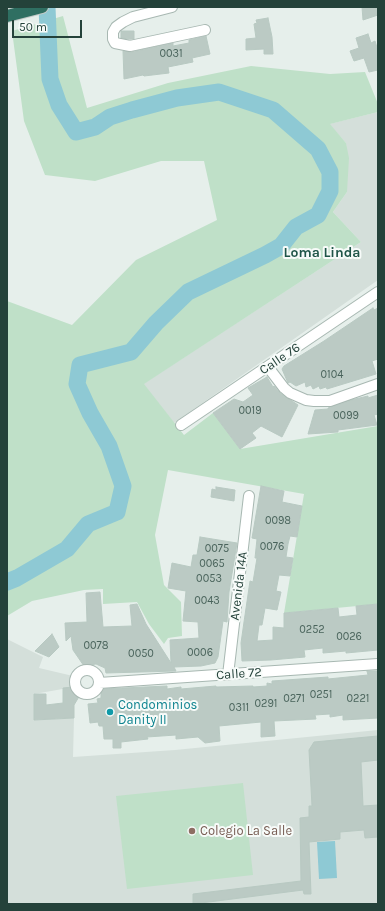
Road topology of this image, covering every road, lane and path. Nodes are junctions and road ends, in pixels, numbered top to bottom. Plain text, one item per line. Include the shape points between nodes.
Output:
1 (42, 7) edge
2 (172, 7) edge
3 (7, 16) edge
4 (205, 30) dead end
5 (378, 292) edge
6 (268, 367) junction
7 (378, 384) edge
8 (181, 425) dead end
9 (249, 496) dead end
10 (378, 664) edge
11 (228, 675) junction
12 (99, 683) dead end

1 - 3 highway
2 - 4 street via 123,22 116,27 112,39 115,43 130,46
5 - 6 street, Calle 76
6 - 7 street via 284,388 306,400 330,401
6 - 8 street, Calle 76
9 - 11 street, Avenida 14A
10 - 11 street, Calle 72
11 - 12 street, Calle 72

